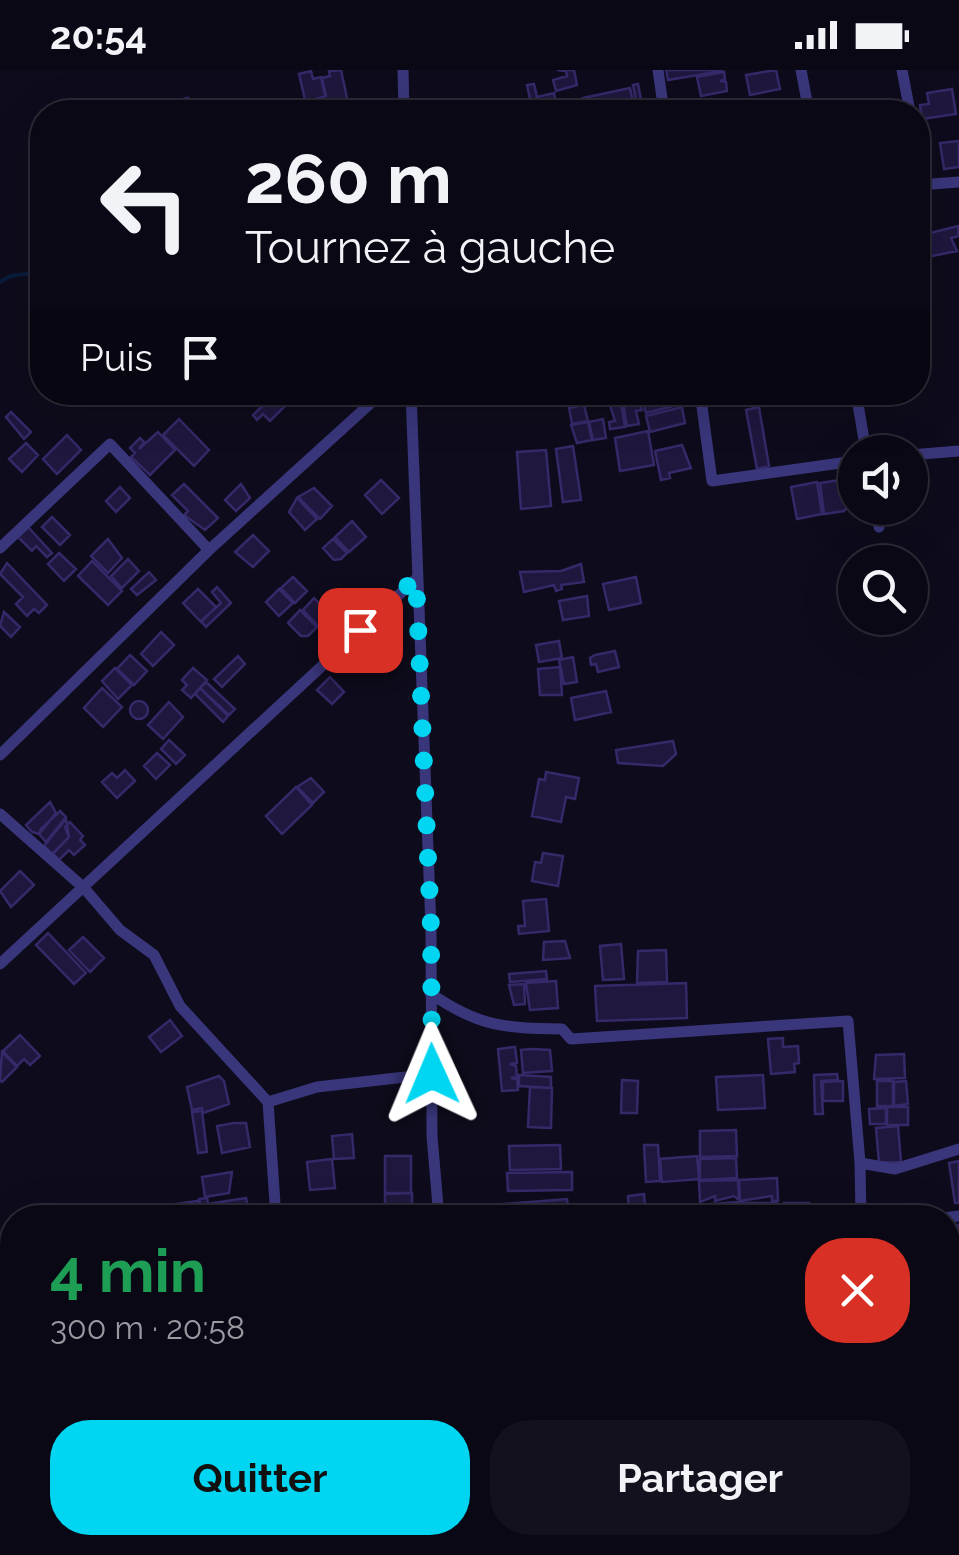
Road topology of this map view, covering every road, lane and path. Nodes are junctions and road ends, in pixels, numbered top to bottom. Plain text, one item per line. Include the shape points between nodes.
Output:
1 (402, 70) edge
2 (658, 70) edge
3 (802, 70) edge
4 (902, 70) edge
5 (403, 100) edge
6 (662, 100) edge
7 (807, 100) edge
8 (908, 100) edge
9 (930, 185) edge
10 (958, 185) edge
11 (369, 405) edge
12 (412, 405) edge
13 (702, 405) edge
14 (858, 405) edge
15 (863, 435) edge
16 (959, 451) edge
17 (928, 454) edge
18 (838, 463) edge
19 (0, 548) edge
20 (209, 550) junction
21 (416, 578) junction
22 (0, 756) edge
23 (0, 814) edge
24 (84, 888) junction
25 (0, 964) edge
26 (430, 993) junction
27 (432, 1074) junction
28 (268, 1102) junction
29 (959, 1149) edge
30 (860, 1163) junction
31 (275, 1205) edge
32 (438, 1205) edge
33 (861, 1205) edge

1 - 5 street
2 - 6 street
3 - 7 street
4 - 8 street
9 - 10 street
11 - 20 street
12 - 21 street
13 - 18 street via 712,480
14 - 15 street
16 - 17 street
19 - 20 street via 110,444
20 - 22 street
21 - 24 street
21 - 26 street
23 - 24 street
24 - 25 street
24 - 28 street via 120,930 154,955 180,1006
26 - 27 street
26 - 30 street via 466,1019 502,1028 562,1029 571,1039 848,1021
27 - 28 street via 317,1087
27 - 32 street
28 - 31 street
29 - 30 street via 895,1170
30 - 33 street

